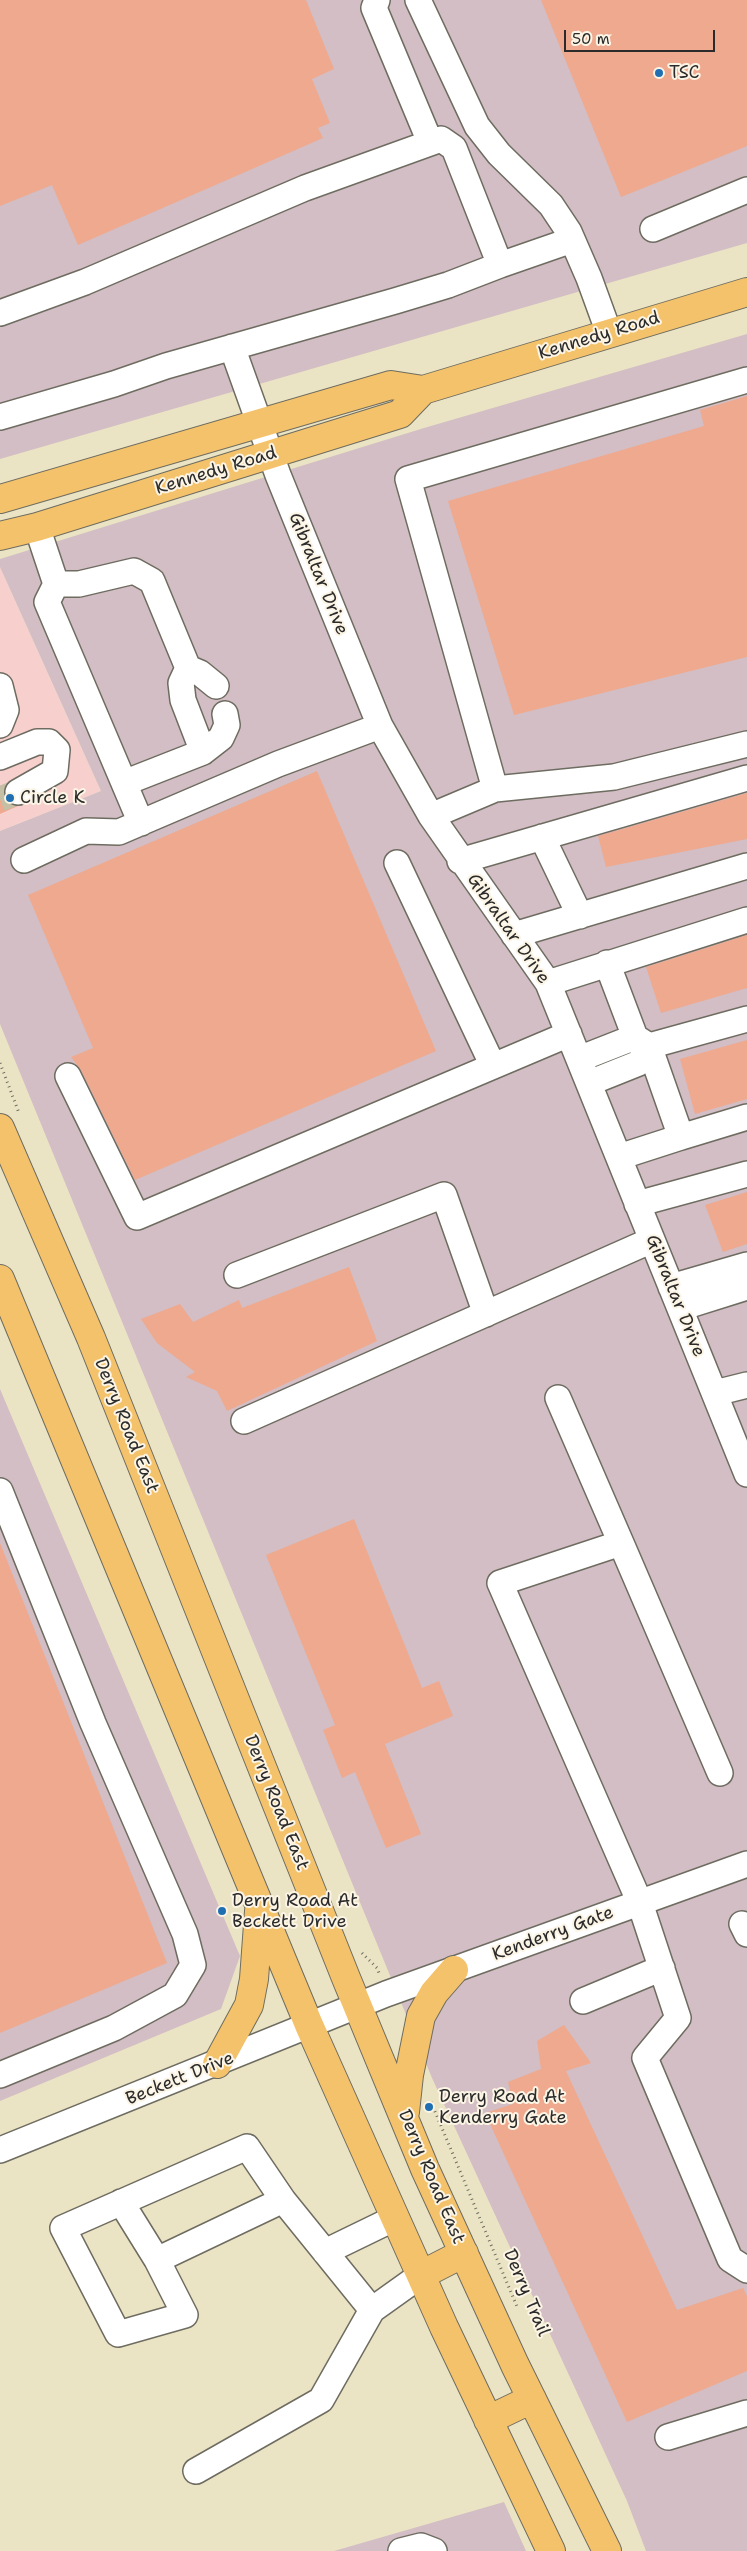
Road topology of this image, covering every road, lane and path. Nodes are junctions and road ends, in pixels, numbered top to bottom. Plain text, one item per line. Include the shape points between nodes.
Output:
1 (377, 0) edge
2 (418, 0) edge
3 (430, 142) junction
4 (747, 190) edge
5 (653, 230) dead end
6 (572, 240) junction
7 (500, 265) junction
8 (747, 292) edge
9 (0, 313) edge
10 (608, 333) junction
11 (232, 348) junction
12 (747, 380) edge
13 (423, 390) junction
14 (0, 417) edge
15 (259, 424) junction
16 (270, 454) junction
17 (0, 499) edge
18 (37, 527) junction
19 (0, 536) edge
20 (56, 584) junction
21 (188, 668) junction
22 (0, 686) edge
23 (216, 686) dead end
24 (225, 714) dead end
25 (0, 725) edge
26 (380, 726) junction
27 (747, 744) edge
28 (203, 752) junction
29 (0, 758) edge
30 (747, 778) edge
31 (43, 779) junction
32 (124, 784) junction
33 (495, 789) junction
34 (18, 792) tunnel mouth
35 (431, 816) junction
36 (141, 823) junction
37 (542, 837) junction
38 (24, 860) dead end
39 (460, 861) junction
40 (397, 862) dead end
41 (747, 866) edge
42 (580, 916) junction
43 (747, 920) edge
44 (514, 935) junction
45 (607, 963) junction
46 (548, 983) junction
47 (747, 1019) edge
48 (569, 1034) junction
49 (642, 1042) junction
50 (579, 1059) junction
51 (493, 1066) junction
52 (68, 1076) dead end
53 (589, 1083) junction
54 (747, 1117) edge
55 (0, 1128) edge
56 (680, 1137) junction
57 (619, 1157) junction
58 (747, 1174) edge
59 (637, 1204) junction
60 (652, 1240) junction
61 (747, 1265) edge
62 (237, 1275) dead end
63 (0, 1279) edge
64 (745, 1293) edge
65 (675, 1297) junction
66 (486, 1314) junction
67 (747, 1385) edge
68 (715, 1393) junction
69 (558, 1398) dead end
70 (737, 1420) edge
71 (244, 1421) dead end
72 (747, 1474) edge
73 (0, 1490) edge
74 (621, 1543) junction
75 (720, 1773) dead end
76 (747, 1864) edge
77 (640, 1902) junction
78 (259, 1905) junction
79 (662, 1968) junction
80 (454, 1970) junction
81 (584, 2001) dead end
82 (359, 2005) junction
83 (309, 2025) junction
84 (216, 2064) junction
85 (0, 2075) edge
86 (428, 2095) dead end
87 (404, 2116) junction
88 (0, 2150) edge
89 (283, 2200) junction
90 (121, 2202) junction
91 (395, 2218) junction
92 (326, 2252) junction
93 (464, 2253) junction
94 (157, 2260) junction
95 (747, 2270) edge
96 (421, 2275) junction
97 (372, 2310) junction
98 (518, 2310) dead end
99 (532, 2399) junction
100 (747, 2412) edge
101 (488, 2420) junction
102 (668, 2437) dead end
103 (196, 2471) dead end
104 (401, 2551) edge
105 (434, 2551) edge
106 (551, 2551) edge
107 (607, 2551) edge

1 - 3 street via 374,8
2 - 6 street via 477,126 498,154 550,205
3 - 7 street via 440,139 454,148
3 - 9 street via 305,188 84,282
4 - 5 street
6 - 7 street
6 - 10 street
7 - 11 street via 431,290
8 - 10 main road, Kennedy Road
10 - 13 main road, Kennedy Road
11 - 14 street
11 - 15 street, Gibraltar Drive
12 - 33 street via 408,479
13 - 15 main road, Kennedy Road via 391,385
13 - 16 main road, Kennedy Road via 400,414
15 - 16 street, Gibraltar Drive
15 - 17 main road, Kennedy Road
16 - 18 main road, Kennedy Road
16 - 26 street, Gibraltar Drive
18 - 19 main road, Kennedy Road
18 - 20 street
20 - 21 street via 79,584 134,570 152,581
20 - 32 street via 47,602
21 - 23 street via 200,672
21 - 28 street via 180,683 182,700
22 - 25 street via 6,710
24 - 28 street via 227,725 221,738
26 - 35 street, Gibraltar Drive
26 - 36 street via 278,764
27 - 33 street via 614,777
28 - 32 street
29 - 31 street
29 - 31 street via 37,742 49,742 57,750 57,762 55,770
30 - 37 street
31 - 34 street
32 - 36 street
33 - 35 street
35 - 39 street, Gibraltar Drive
36 - 38 street via 120,832 86,831
37 - 39 street
37 - 42 street
39 - 44 street, Gibraltar Drive
40 - 51 street
41 - 42 street
42 - 44 street
43 - 45 street
44 - 46 street, Gibraltar Drive
45 - 46 street
45 - 49 street
46 - 48 street, Gibraltar Drive
47 - 49 street
48 - 50 street, Gibraltar Drive
48 - 51 street
49 - 50 street
49 - 53 street via 639,1063
49 - 56 street
50 - 53 street, Gibraltar Drive
51 - 52 street via 138,1217
53 - 57 street, Gibraltar Drive
54 - 56 street
55 - 82 main road, Derry Road East via 91,1338
56 - 57 street
57 - 59 street, Gibraltar Drive
58 - 59 street
59 - 60 street, Gibraltar Drive
60 - 65 street, Gibraltar Drive
60 - 66 street
61 - 65 street
62 - 66 street via 444,1195
63 - 78 main road
64 - 65 street
65 - 68 street, Gibraltar Drive
66 - 71 street
67 - 68 street
68 - 70 street, Gibraltar Drive
69 - 74 street
70 - 72 street, Gibraltar Drive
73 - 85 street via 93,1723 185,1934 193,1965 175,1995 114,2028
74 - 75 street
74 - 77 street via 500,1583
76 - 77 street, Kenderry Gate
77 - 79 street
77 - 80 street, Kenderry Gate
78 - 83 main road
78 - 84 main road via 249,2005
79 - 81 street
79 - 95 street via 678,2018 645,2058 730,2259
80 - 82 street, Kenderry Gate
80 - 87 main road via 434,1993 421,2016
82 - 83 street, Beckett Drive
82 - 87 main road, Derry Road East
83 - 84 street, Beckett Drive
83 - 91 main road
84 - 88 street, Beckett Drive
86 - 98 path, Derry Trail
87 - 93 main road, Derry Road East
89 - 90 street via 247,2147
89 - 92 street
89 - 94 street
90 - 94 street
90 - 94 street via 63,2228 118,2334 185,2315
91 - 92 street
91 - 96 main road
92 - 97 street
93 - 96 main road
93 - 99 main road, Derry Road East
96 - 97 street
96 - 101 main road
97 - 103 street via 321,2400
99 - 101 main road
99 - 107 main road, Derry Road East
100 - 102 street
101 - 106 main road
104 - 105 street via 420,2546

